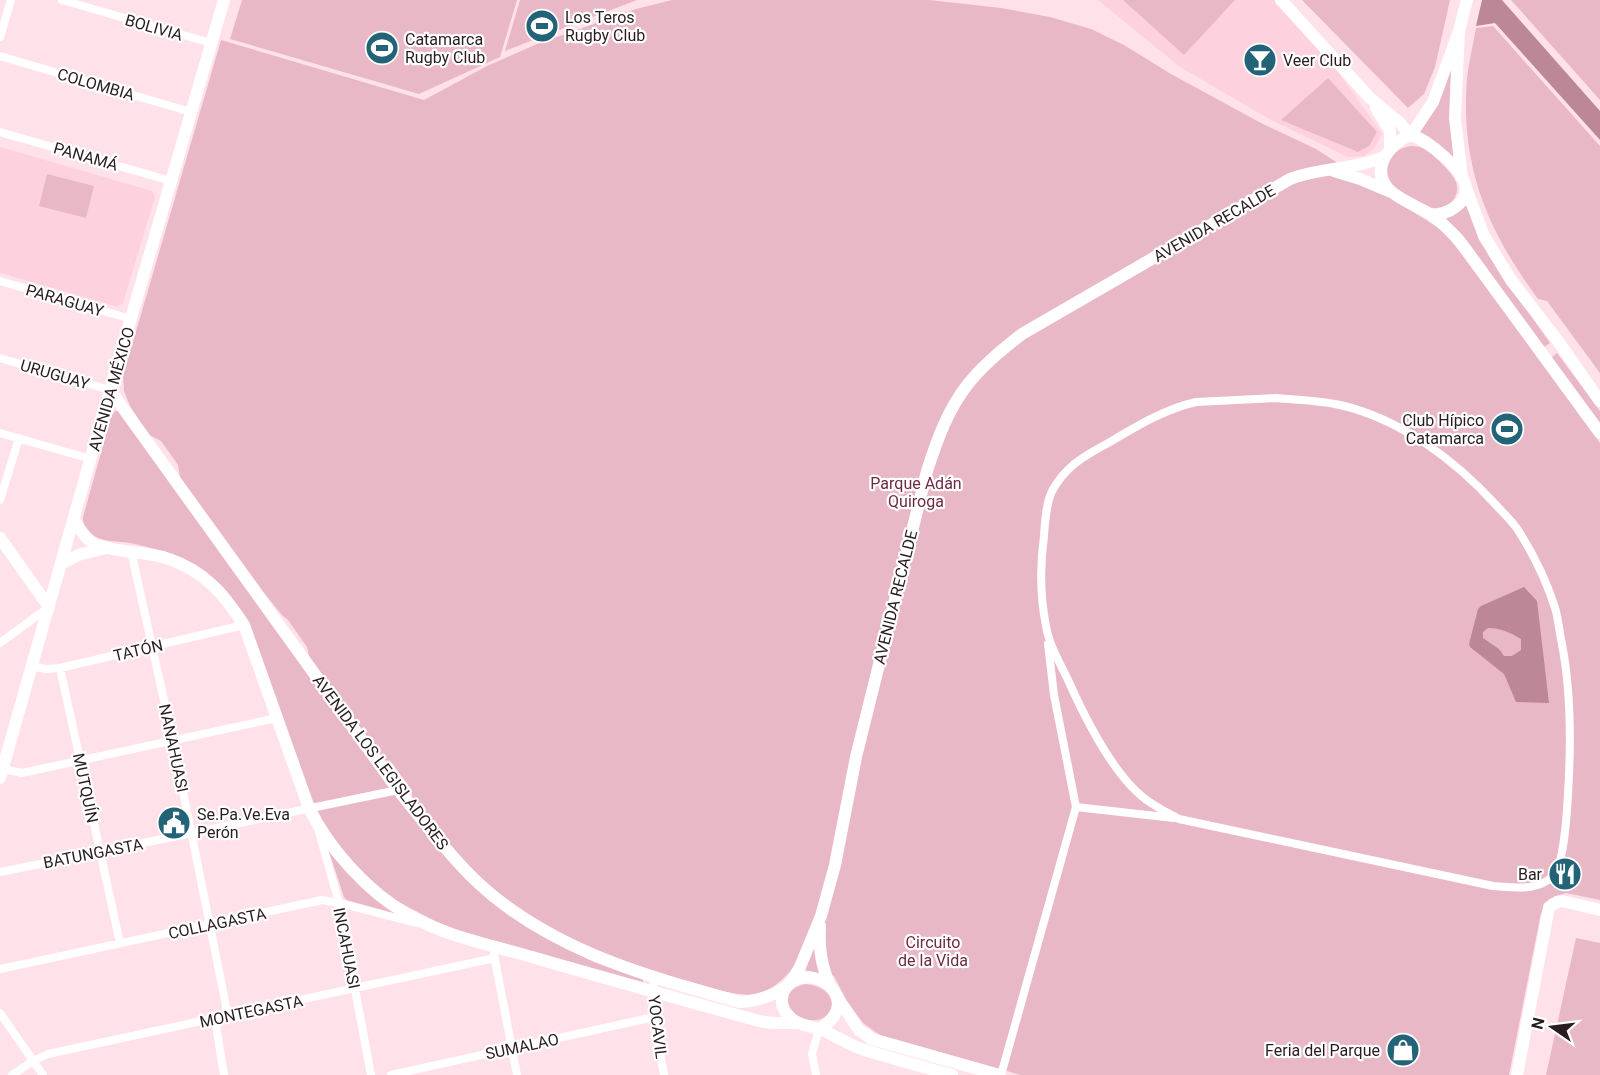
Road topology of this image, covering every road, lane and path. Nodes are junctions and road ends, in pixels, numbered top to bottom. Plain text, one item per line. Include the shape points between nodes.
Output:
1 (11, 0) edge
2 (62, 0) edge
3 (224, 0) edge
4 (1281, 0) edge
5 (1467, 0) edge
6 (1459, 31) junction
7 (0, 37) edge
8 (211, 43) junction
9 (0, 56) edge
10 (1370, 97) junction
11 (191, 112) junction
12 (0, 132) edge
13 (1411, 135) junction
14 (1387, 153) junction
15 (1330, 170) junction
16 (171, 181) junction
17 (1464, 184) junction
18 (1392, 193) junction
19 (1431, 215) junction
20 (0, 281) edge
21 (131, 319) junction
22 (0, 358) edge
23 (110, 390) junction
24 (1600, 400) edge
25 (0, 433) edge
26 (1600, 433) edge
27 (19, 438) junction
28 (91, 459) junction
29 (0, 500) edge
30 (74, 520) junction
31 (2, 544) edge
32 (106, 548) junction
33 (131, 551) junction
34 (62, 564) junction
35 (49, 607) junction
36 (244, 625) junction
37 (1046, 628) junction
38 (0, 643) edge
39 (152, 646) junction
40 (32, 666) junction
41 (60, 668) junction
42 (277, 718) junction
43 (173, 741) junction
44 (80, 761) junction
45 (1, 771) edge
46 (398, 790) junction
47 (1076, 807) junction
48 (309, 808) junction
49 (1179, 819) junction
50 (316, 823) junction
51 (191, 833) junction
52 (100, 852) junction
53 (0, 872) edge
54 (339, 903) junction
55 (1600, 910) edge
56 (821, 916) junction
57 (210, 924) junction
58 (434, 928) junction
59 (120, 944) junction
60 (492, 945) junction
61 (495, 958) junction
62 (0, 969) edge
63 (655, 978) junction
64 (789, 985) junction
65 (830, 986) junction
66 (355, 988) junction
67 (652, 992) junction
68 (838, 999) junction
69 (0, 1013) edge
70 (228, 1016) junction
71 (654, 1017) junction
72 (215, 1018) junction
73 (798, 1023) junction
74 (820, 1029) junction
75 (512, 1048) junction
76 (33, 1061) junction
77 (12, 1075) edge
78 (43, 1075) edge
79 (224, 1075) edge
80 (371, 1075) edge
81 (391, 1075) edge
82 (517, 1075) edge
83 (664, 1075) edge
84 (816, 1075) edge
85 (952, 1075) edge
86 (1000, 1075) edge
87 (1517, 1075) edge

1 - 7 street
2 - 8 street, BOLIVIA
3 - 8 main road, AVENIDA MÉXICO
4 - 10 main road
5 - 6 main road
6 - 13 main road via 1433,102
6 - 17 main road via 1455,118
8 - 11 main road, AVENIDA MÉXICO
9 - 11 street, COLOMBIA
10 - 13 main road
10 - 14 main road via 1390,131
11 - 16 main road, AVENIDA MÉXICO
12 - 16 street, PANAMÁ
13 - 14 main road
13 - 17 main road via 1434,148
14 - 15 main road, AVENIDA RECALDE via 1368,164
14 - 18 main road via 1382,174
15 - 18 main road, AVENIDA RECALDE
15 - 56 main road, AVENIDA RECALDE via 1290,179 1022,334 968,384 938,438 927,471
16 - 21 main road, AVENIDA MÉXICO
17 - 19 main road via 1462,198 1450,211
17 - 24 main road via 1484,236 1511,280
18 - 19 main road
19 - 26 main road via 1476,261
20 - 21 street, PARAGUAY
21 - 23 main road, AVENIDA MÉXICO
22 - 23 street, URUGUAY
23 - 28 main road, AVENIDA MÉXICO
23 - 46 main road, AVENIDA LOS LEGISLADORES
25 - 27 street
27 - 28 street
27 - 29 street
28 - 30 main road, AVENIDA MÉXICO
30 - 32 main road via 90,541
30 - 34 main road, AVENIDA MÉXICO
31 - 35 main road
32 - 33 main road
32 - 34 main road
33 - 36 main road via 168,558 200,575 229,602
33 - 39 street, NANAHUASI
34 - 35 main road, AVENIDA MÉXICO
35 - 38 street
35 - 40 main road, AVENIDA MÉXICO
36 - 39 street, TATÓN
36 - 42 main road
37 - 47 street via 1054,695
37 - 49 street via 1079,706 1112,761 1150,803
37 - 49 street via 1041,553 1050,494 1058,481 1072,466 1127,431 1196,402 1276,399 1338,404 1364,412 1423,442 1459,468 1517,529 1556,608 1567,670 1567,816 1558,868 1553,876 1527,888 1493,886
39 - 41 street, TATÓN
39 - 43 street, NANAHUASI
40 - 41 street, TATÓN
40 - 45 main road, AVENIDA MÉXICO
41 - 44 street, MUTQUÍN
42 - 43 street
42 - 48 main road
43 - 44 street
43 - 51 street, NANAHUASI
44 - 45 street via 22,773
44 - 52 street, MUTQUÍN
46 - 48 street, BATUNGASTA
46 - 63 main road, AVENIDA LOS LEGISLADORES via 470,876 502,903 562,941
47 - 49 street
47 - 86 street
48 - 50 main road
48 - 51 street, BATUNGASTA
50 - 54 street, INCAHUASI
50 - 58 main road via 371,888 406,914
51 - 52 street, BATUNGASTA
51 - 57 street, NANAHUASI
52 - 53 street, BATUNGASTA
52 - 59 street, MUTQUÍN
54 - 57 street, COLLAGASTA via 322,900
54 - 58 street, COLLAGASTA
54 - 66 street, INCAHUASI
55 - 87 main road via 1562,901 1553,904 1548,912
56 - 64 main road, AVENIDA RECALDE
56 - 65 main road, AVENIDA RECALDE via 821,962
57 - 59 street, COLLAGASTA
57 - 70 street, NANAHUASI
58 - 60 main road
59 - 62 street, COLLAGASTA
60 - 61 street
60 - 67 main road
61 - 66 street, MONTEGASTA
61 - 75 street
63 - 64 main road, AVENIDA LOS LEGISLADORES via 740,1002 770,996
63 - 67 street, YOCAVIL
64 - 65 main road via 811,978
64 - 73 main road via 782,999 783,1009
65 - 68 main road
66 - 70 street, MONTEGASTA
66 - 80 street, INCAHUASI
67 - 71 street, YOCAVIL
67 - 73 main road via 759,1022
68 - 74 main road via 837,1013
68 - 86 main road via 859,1030 872,1039
69 - 76 street
70 - 72 street, MONTEGASTA
71 - 75 street, SUMALAO
71 - 83 street, YOCAVIL
72 - 76 street, MONTEGASTA via 48,1054
72 - 79 street
73 - 74 main road
74 - 84 street via 812,1054
74 - 85 main road via 858,1047
75 - 81 street, SUMALAO
75 - 82 street
76 - 77 street, MONTEGASTA
76 - 78 street

